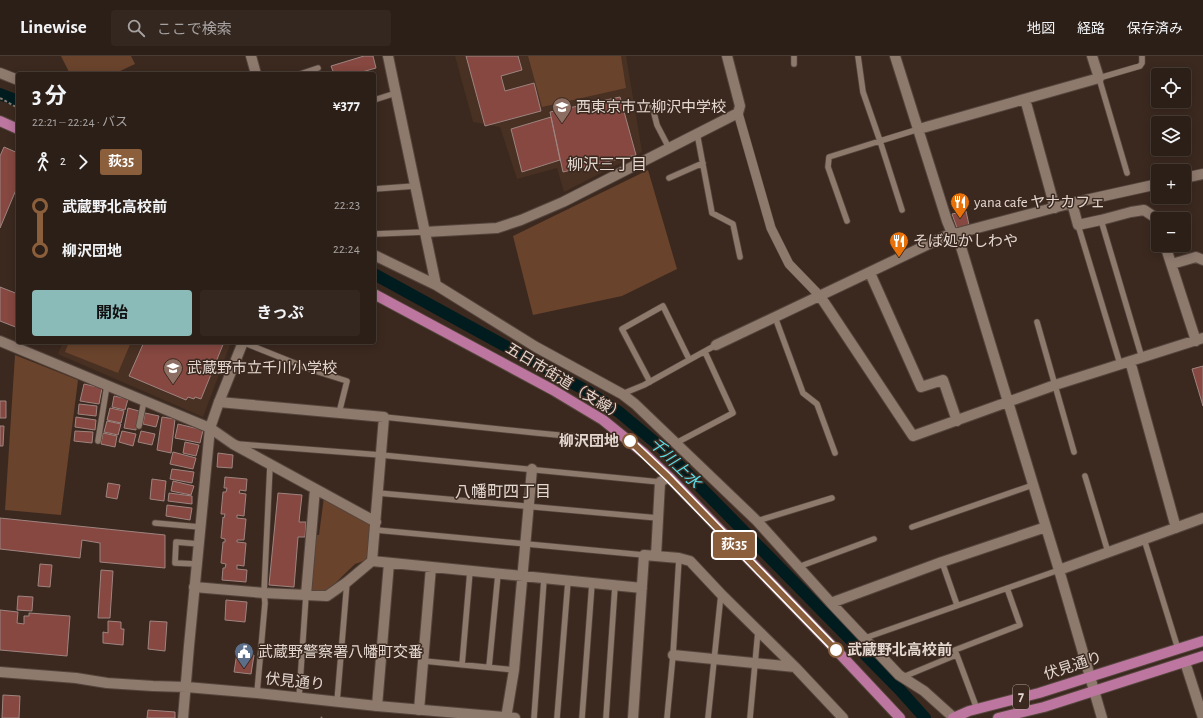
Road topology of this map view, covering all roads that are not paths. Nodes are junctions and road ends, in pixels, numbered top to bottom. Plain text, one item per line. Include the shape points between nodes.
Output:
1 (251, 56) edge
2 (388, 56) edge
3 (727, 56) edge
4 (794, 56) edge
5 (858, 56) edge
6 (896, 56) edge
7 (1092, 56) edge
8 (1142, 56) edge
9 (794, 64) dead end
10 (318, 68) dead end
11 (255, 72) edge
12 (306, 72) edge
13 (0, 73) edge
14 (1099, 78) junction
15 (16, 79) edge
16 (396, 93) junction
17 (376, 99) edge
18 (1025, 99) junction
19 (652, 105) dead end
20 (738, 113) junction
21 (0, 121) edge
22 (16, 128) edge
23 (919, 129) junction
24 (697, 133) junction
25 (880, 141) junction
26 (669, 148) junction
27 (703, 163) junction
28 (1127, 173) dead end
29 (1203, 174) edge
30 (1191, 177) edge
31 (670, 178) dead end
32 (415, 186) junction
33 (1151, 186) edge
34 (376, 189) edge
35 (1072, 203) junction
36 (1056, 208) junction
37 (902, 210) dead end
38 (1151, 215) edge
39 (1101, 220) junction
40 (847, 221) dead end
41 (1078, 225) junction
42 (425, 232) junction
43 (952, 233) junction
44 (376, 234) edge
45 (1168, 252) edge
46 (376, 256) edge
47 (740, 257) dead end
48 (1203, 260) edge
49 (1172, 264) junction
50 (870, 273) junction
51 (436, 284) junction
52 (376, 295) edge
53 (820, 296) junction
54 (775, 317) junction
55 (1037, 322) dead end
56 (0, 340) edge
57 (1199, 340) edge
58 (241, 344) edge
59 (247, 344) edge
60 (716, 346) joint
61 (705, 352) junction
62 (1142, 358) junction
63 (689, 359) junction
64 (1130, 361) junction
65 (1120, 364) junction
66 (650, 382) junction
67 (107, 385) junction
68 (1055, 385) junction
69 (622, 394) junction
70 (144, 401) junction
71 (218, 402) junction
72 (1008, 402) junction
73 (339, 413) junction
74 (384, 417) junction
75 (957, 421) junction
76 (138, 426) dead end
77 (210, 428) junction
78 (624, 435) junction
79 (98, 441) dead end
80 (676, 443) junction
81 (233, 444) junction
82 (1074, 452) dead end
83 (835, 453) dead end
84 (381, 455) junction
85 (270, 465) junction
86 (532, 469) junction
87 (1084, 476) dead end
88 (664, 479) junction
89 (1033, 485) junction
90 (315, 489) junction
91 (378, 493) junction
92 (832, 498) dead end
93 (528, 506) junction
94 (658, 518) junction
95 (1203, 518) edge
96 (758, 521) junction
97 (155, 523) dead end
98 (376, 526) junction
99 (200, 527) junction
100 (912, 527) dead end
101 (1046, 527) junction
102 (1176, 528) junction
103 (874, 539) dead end
104 (1144, 539) junction
105 (198, 544) junction
106 (525, 544) junction
107 (1108, 552) junction
108 (644, 555) junction
109 (656, 556) junction
110 (679, 558) junction
111 (372, 561) junction
112 (942, 562) junction
113 (389, 563) junction
114 (197, 564) junction
115 (431, 567) junction
116 (798, 567) junction
117 (1059, 570) junction
118 (470, 571) junction
119 (498, 574) junction
120 (522, 576) junction
121 (544, 579) junction
122 (568, 581) junction
123 (347, 582) junction
124 (592, 583) junction
125 (615, 586) junction
126 (194, 587) junction
127 (642, 588) junction
128 (1007, 588) junction
129 (264, 593) junction
130 (721, 594) junction
131 (306, 595) junction
132 (831, 603) junction
133 (957, 605) junction
134 (758, 631) junction
135 (865, 638) junction
136 (1203, 641) edge
137 (1178, 649) junction
138 (673, 655) junction
139 (956, 655) junction
140 (1203, 656) edge
141 (715, 659) junction
142 (424, 661) junction
143 (1185, 662) junction
144 (755, 663) junction
145 (462, 665) junction
146 (489, 667) junction
147 (795, 667) junction
148 (514, 670) junction
149 (0, 672) edge
150 (1089, 676) junction
151 (902, 677) junction
152 (186, 687) junction
153 (1093, 691) junction
154 (257, 693) junction
155 (299, 698) junction
156 (337, 702) junction
157 (377, 706) junction
158 (977, 709) junction
159 (419, 710) junction
160 (183, 718) edge
161 (506, 718) edge
162 (516, 718) edge
163 (534, 718) edge
164 (557, 718) edge
165 (582, 718) edge
166 (606, 718) edge
167 (633, 718) edge
168 (667, 718) edge
169 (708, 718) edge
170 (750, 718) edge
171 (842, 718) edge
172 (900, 718) edge
173 (954, 718) edge
174 (998, 718) edge
175 (1102, 718) edge
176 (1203, 718) edge

1 - 11 street
2 - 16 street
3 - 20 street via 740,106
4 - 9 lane
5 - 25 lane via 863,92
6 - 23 street
7 - 14 street
8 - 14 lane via 1140,66
10 - 12 lane
13 - 15 street
14 - 18 street
14 - 28 lane
16 - 17 lane
16 - 32 street
18 - 23 street
18 - 36 street
19 - 26 lane via 657,125
20 - 24 street
20 - 53 street via 771,228 789,264
21 - 22 main road
23 - 25 lane
23 - 43 street
24 - 26 street
24 - 27 lane
25 - 37 lane
25 - 40 lane via 828,156 828,167
26 - 42 street via 563,202 521,220 497,228
27 - 31 lane
27 - 47 lane via 712,212 733,224
29 - 30 street
32 - 34 lane
32 - 42 street
33 - 35 street
35 - 36 street
35 - 41 street
36 - 43 street
38 - 39 street via 1144,210
39 - 41 street
39 - 62 lane
41 - 65 lane
42 - 44 lane
42 - 51 street
43 - 50 street
43 - 72 street via 958,237
45 - 49 street
46 - 51 street
48 - 49 street via 1196,257
49 - 57 street
50 - 53 street
50 - 75 street via 921,387 943,380
51 - 69 street via 536,346
52 - 78 main road, 五日市街道（支線） via 553,390
53 - 54 street
53 - 75 street via 913,436
54 - 60 street
54 - 83 lane via 803,393 817,404
55 - 68 lane
56 - 67 street
57 - 62 street
58 - 71 street
59 - 73 lane via 347,382
60 - 61 lane
61 - 63 lane
61 - 80 lane via 733,414
62 - 64 street
63 - 66 lane
63 - 66 lane via 663,306 622,329
64 - 65 street
64 - 102 street
65 - 68 street
66 - 69 lane
67 - 70 street
67 - 79 lane
68 - 72 street
68 - 82 lane
69 - 80 street
70 - 76 lane
70 - 77 street
71 - 73 street
71 - 77 street
72 - 75 street
72 - 89 street
73 - 74 street
74 - 78 lane via 600,439
74 - 84 street
77 - 81 street
77 - 99 street
78 - 88 main road, 五日市街道（支線）
80 - 96 street
81 - 84 lane
81 - 85 street
84 - 86 lane
84 - 91 street
85 - 90 street
85 - 129 lane
86 - 88 lane
86 - 93 street
87 - 107 lane
88 - 94 street
88 - 172 main road, 五日市街道（支線） via 840,654
89 - 100 lane
89 - 101 street
90 - 98 street
90 - 131 street
91 - 93 lane
91 - 98 street
92 - 96 lane
93 - 94 lane
93 - 106 street
94 - 109 street
95 - 102 street
96 - 116 street
97 - 99 lane
98 - 106 lane
98 - 111 street
99 - 105 street
101 - 112 street
101 - 117 street
102 - 104 street
103 - 116 lane
104 - 107 street
104 - 137 lane
105 - 114 street
105 - 114 lane via 176,542 175,562
106 - 108 lane
106 - 120 street
107 - 117 street
108 - 109 street
108 - 127 street
109 - 110 street
110 - 130 street via 690,561
110 - 138 lane
111 - 113 street
111 - 123 street
112 - 132 street
112 - 133 lane
113 - 115 street
113 - 157 street
114 - 126 street
115 - 118 street
115 - 142 street
116 - 132 street
117 - 128 lane
117 - 150 street
118 - 119 street
118 - 145 lane
119 - 120 street
119 - 146 lane
120 - 121 street
120 - 148 street
121 - 122 street
121 - 163 lane
122 - 124 street
122 - 164 lane
123 - 131 street via 326,596
123 - 156 lane
124 - 125 street
124 - 165 lane
125 - 127 street
125 - 166 lane
126 - 129 street
126 - 152 street
127 - 167 street
128 - 133 lane
128 - 139 lane via 1020,625 954,650
129 - 131 street
129 - 154 lane
130 - 134 street
130 - 141 lane
131 - 155 lane
132 - 135 street
133 - 135 lane
134 - 144 lane
134 - 147 street
135 - 151 street
136 - 137 main road, 伏見通り / 7
137 - 150 main road, 伏見通り / 7
138 - 141 street
138 - 168 lane
139 - 151 lane
139 - 158 lane
140 - 143 main road, 伏見通り / 7
141 - 144 street
141 - 169 lane
142 - 145 lane
142 - 159 street
143 - 153 main road, 伏見通り / 7
143 - 176 street
144 - 147 street
144 - 170 lane
145 - 146 lane
146 - 148 lane
147 - 171 street
148 - 161 street
149 - 152 street, 伏見通り via 107,683
150 - 153 street
150 - 158 main road, 伏見通り / 7
151 - 173 street via 924,691
152 - 154 street, 伏見通り
152 - 160 street
153 - 174 main road, 伏見通り / 7
153 - 175 street
154 - 155 street, 伏見通り
155 - 156 street, 伏見通り
156 - 157 street, 伏見通り
157 - 159 street, 伏見通り
158 - 173 main road, 伏見通り / 7
159 - 161 street, 伏見通り
161 - 162 street, 伏見通り

